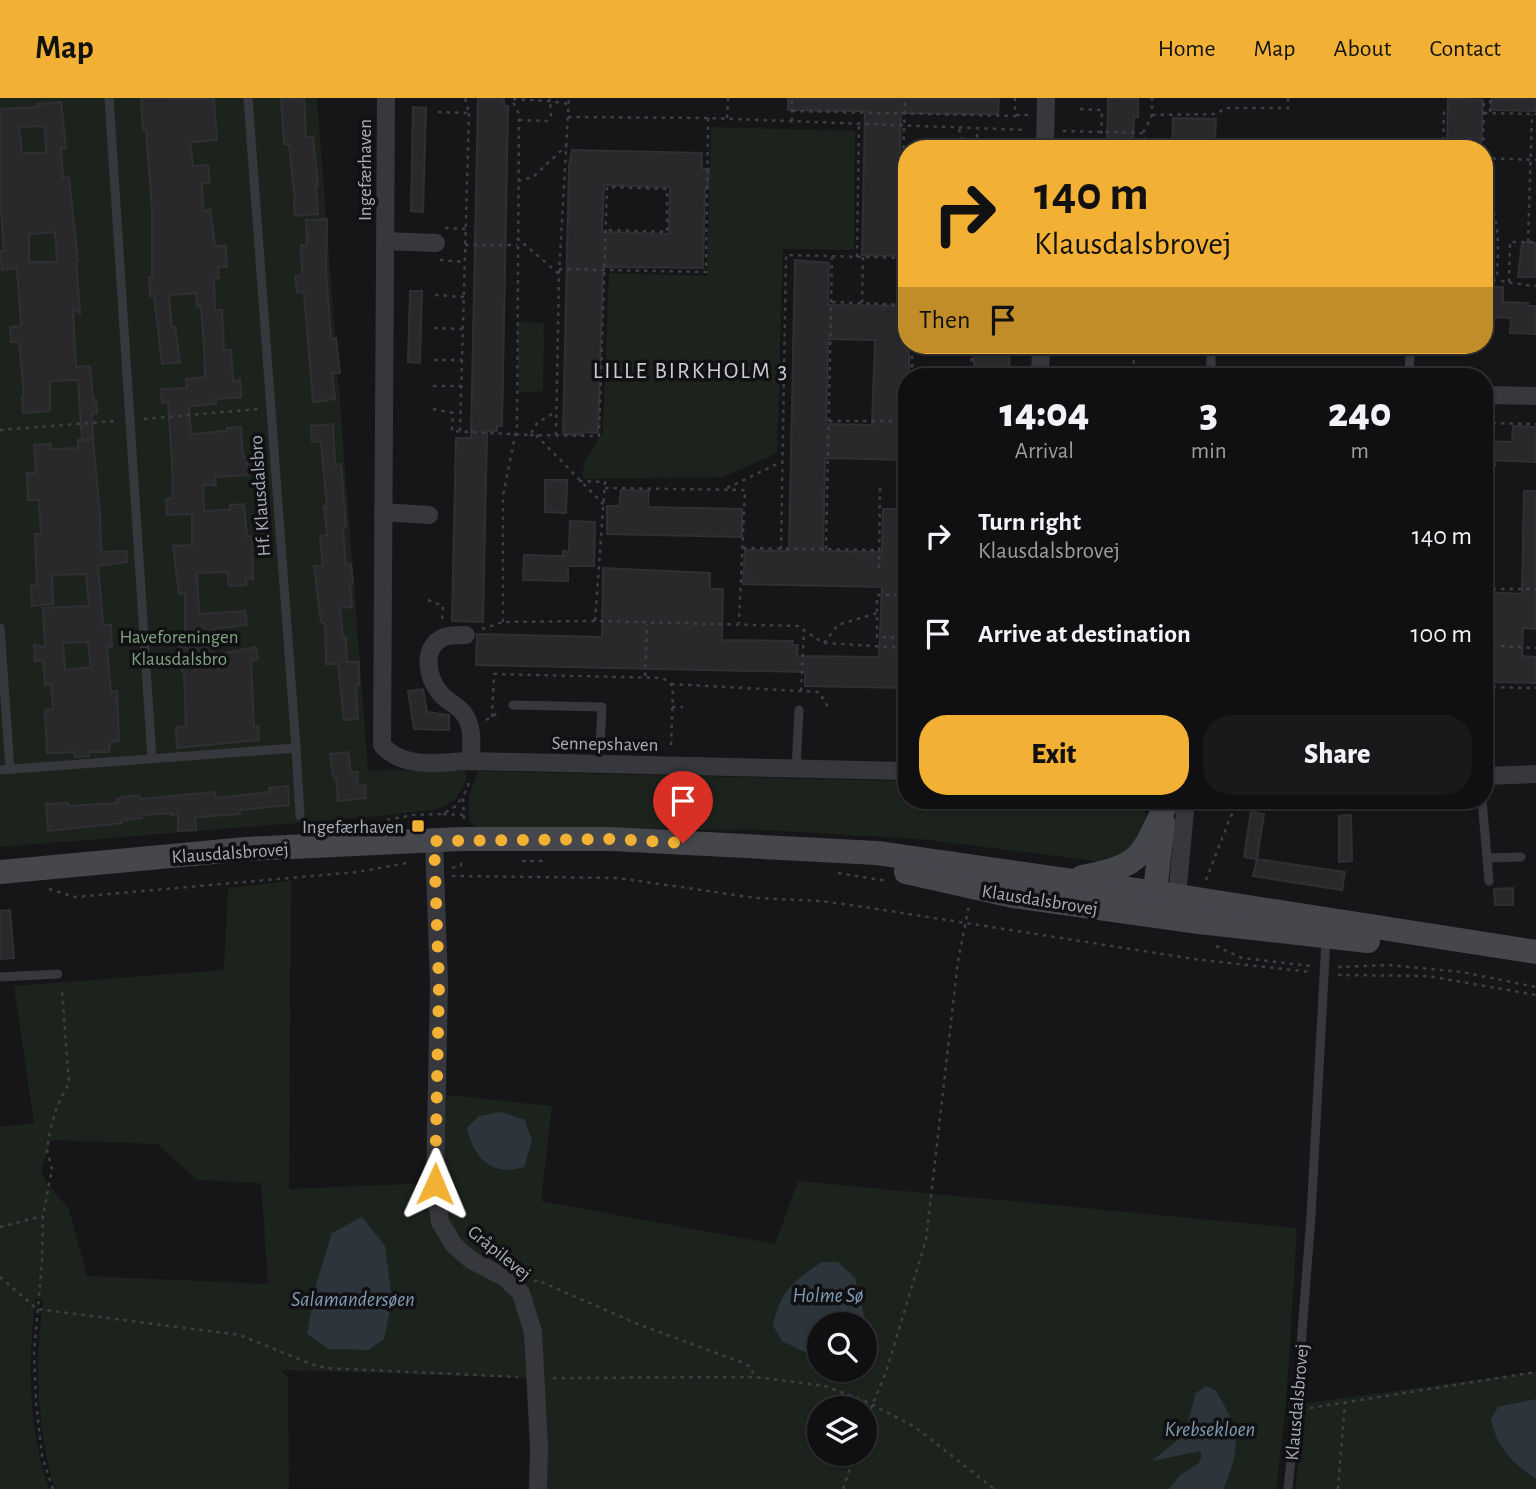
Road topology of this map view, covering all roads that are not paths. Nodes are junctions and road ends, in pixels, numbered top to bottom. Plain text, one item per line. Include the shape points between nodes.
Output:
1 (109, 98) edge
2 (248, 98) edge
3 (386, 98) edge
4 (1046, 98) edge
5 (1045, 140) edge
6 (385, 241) junction
7 (436, 244) road end
8 (1211, 354) dead end
9 (1211, 368) edge
10 (1493, 395) edge
11 (1536, 396) edge
12 (383, 512) junction
13 (429, 515) dead end
14 (0, 628) edge
15 (466, 635) road end
16 (513, 705) road end
17 (799, 710) dead end
18 (296, 748) junction
19 (152, 759) junction
20 (471, 761) junction
21 (598, 764) junction
22 (10, 769) junction
23 (796, 769) junction
24 (0, 770) edge
25 (898, 771) edge
26 (1536, 774) edge
27 (1493, 776) edge
28 (1168, 809) edge
29 (1171, 809) edge
30 (1483, 809) edge
31 (300, 816) dead end
32 (755, 847) junction
33 (1521, 857) dead end
34 (434, 858) junction
35 (1488, 858) junction
36 (0, 872) edge
37 (1066, 880) junction
38 (1489, 881) dead end
39 (1161, 902) junction
40 (1327, 929) junction
41 (1536, 953) edge
42 (58, 974) dead end
43 (0, 977) edge
44 (538, 1489) edge
45 (1288, 1489) edge

1 - 19 lane
2 - 18 lane, Hf. Klausdalsbro
3 - 6 street, Ingefærhaven
4 - 5 street
6 - 7 street, Ingefærhaven
6 - 12 street, Ingefærhaven
8 - 9 lane
10 - 11 street
12 - 13 street
12 - 20 street, Ingefærhaven via 382,745 401,761
14 - 22 lane
15 - 20 street via 444,638 433,646 428,660 430,679 441,695 463,712 470,726
16 - 21 lane via 601,706
17 - 23 lane
18 - 19 lane
18 - 31 lane, Hf. Klausdalsbro
19 - 22 lane
20 - 21 street, Sennepshaven
21 - 23 street, Sennepshaven
22 - 24 lane
23 - 25 street, Sennepshaven
26 - 27 street
28 - 37 street via 1144,851 1129,865
29 - 39 street
30 - 35 lane
32 - 34 street, Klausdalsbrovej via 611,839
32 - 37 street, Klausdalsbrovej via 877,853
32 - 39 street, Klausdalsbrovej via 892,868 1013,896
33 - 35 lane
34 - 36 street, Klausdalsbrovej via 246,849
34 - 44 street, Gråpilevej via 439,985 435,1184 440,1222 454,1245 471,1260 504,1277 521,1293 533,1332
35 - 38 lane
37 - 39 street, Klausdalsbrovej
39 - 40 street, Klausdalsbrovej
40 - 41 street, Klausdalsbrovej
40 - 45 lane, Klausdalsbrovej
42 - 43 lane

